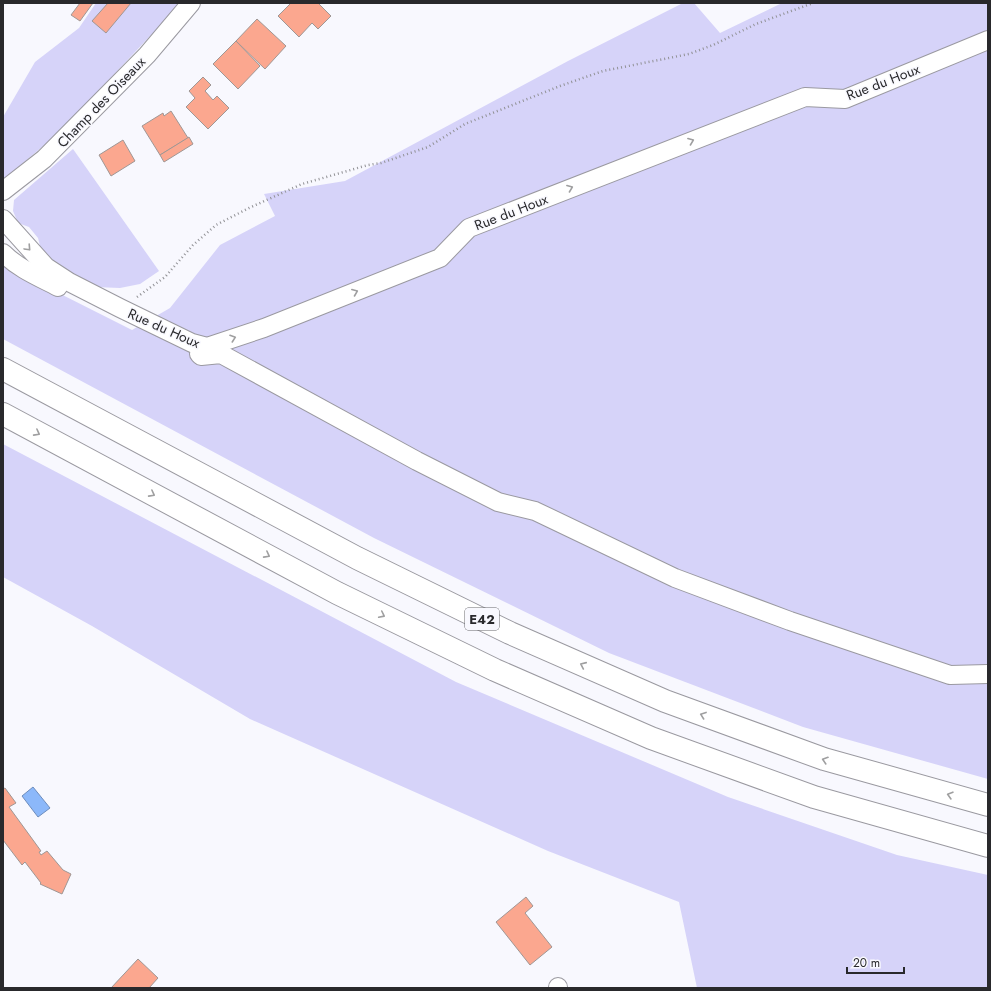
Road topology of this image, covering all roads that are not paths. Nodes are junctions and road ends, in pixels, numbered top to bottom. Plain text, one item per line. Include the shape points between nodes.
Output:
1 (191, 3) edge
2 (988, 40) edge
3 (3, 192) edge
4 (3, 219) edge
5 (3, 253) edge
6 (3, 368) edge
7 (3, 414) edge
8 (988, 674) edge
9 (988, 805) edge
10 (988, 846) edge

1 - 3 street, Champ des Oiseaux via 147,55 44,159
4 -> 2 street, Rue du Houx via 46,268 120,308 192,343 207,347 264,328 440,258 469,228 805,97 845,98
5 - 8 street via 24,270 201,356 221,354 417,461 498,502 535,511 675,578 790,621 950,675
9 -> 6 highway, E42 via 824,759 665,701 510,633 357,558
7 -> 10 highway via 337,593 495,670 650,738 814,797

